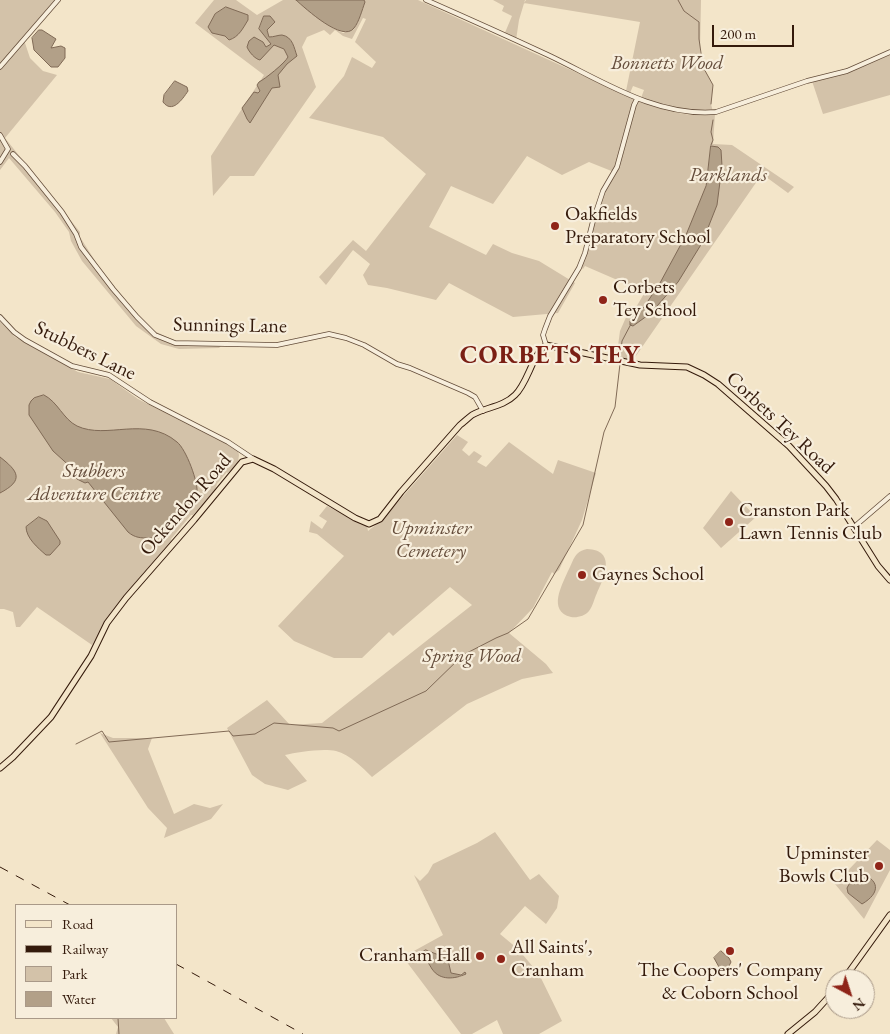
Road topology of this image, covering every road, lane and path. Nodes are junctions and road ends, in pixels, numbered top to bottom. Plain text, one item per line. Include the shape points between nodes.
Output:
1 (58, 0) edge
2 (426, 0) edge
3 (890, 52) edge
4 (0, 67) edge
5 (637, 98) junction
6 (0, 135) edge
7 (13, 154) dead end
8 (0, 162) edge
9 (0, 317) edge
10 (546, 345) junction
11 (483, 410) junction
12 (240, 450) junction
13 (257, 461) junction
14 (240, 463) junction
15 (890, 496) edge
16 (854, 527) junction
17 (890, 580) edge
18 (0, 768) edge
19 (890, 915) edge
20 (851, 969) edge
21 (825, 1001) edge
22 (788, 1034) edge

1 - 4 street
2 - 5 street
3 - 5 street via 847,71 716,112 661,107
5 - 10 street via 617,167 603,191 585,253 545,329
6 - 8 street via 7,146
7 - 11 street, Sunnings Lane via 62,212 81,247 113,289 155,335 175,343 277,345 335,335 468,393 475,397
9 - 12 street, Stubbers Lane via 14,332 72,366 109,375 150,402
10 - 11 main road, Ockendon Road via 517,394 501,405
10 - 16 main road, Corbets Tey Road via 640,365 687,368 704,374 789,446 831,492
11 - 13 main road, Ockendon Road via 460,425 380,519 372,524 355,518
12 - 13 street, Stubbers Lane
12 - 14 street
13 - 14 main road, Ockendon Road via 248,459
14 - 18 main road, Ockendon Road via 126,598 51,717
15 - 16 street
16 - 17 main road, Corbets Tey Road
19 - 20 main road
21 - 22 main road

